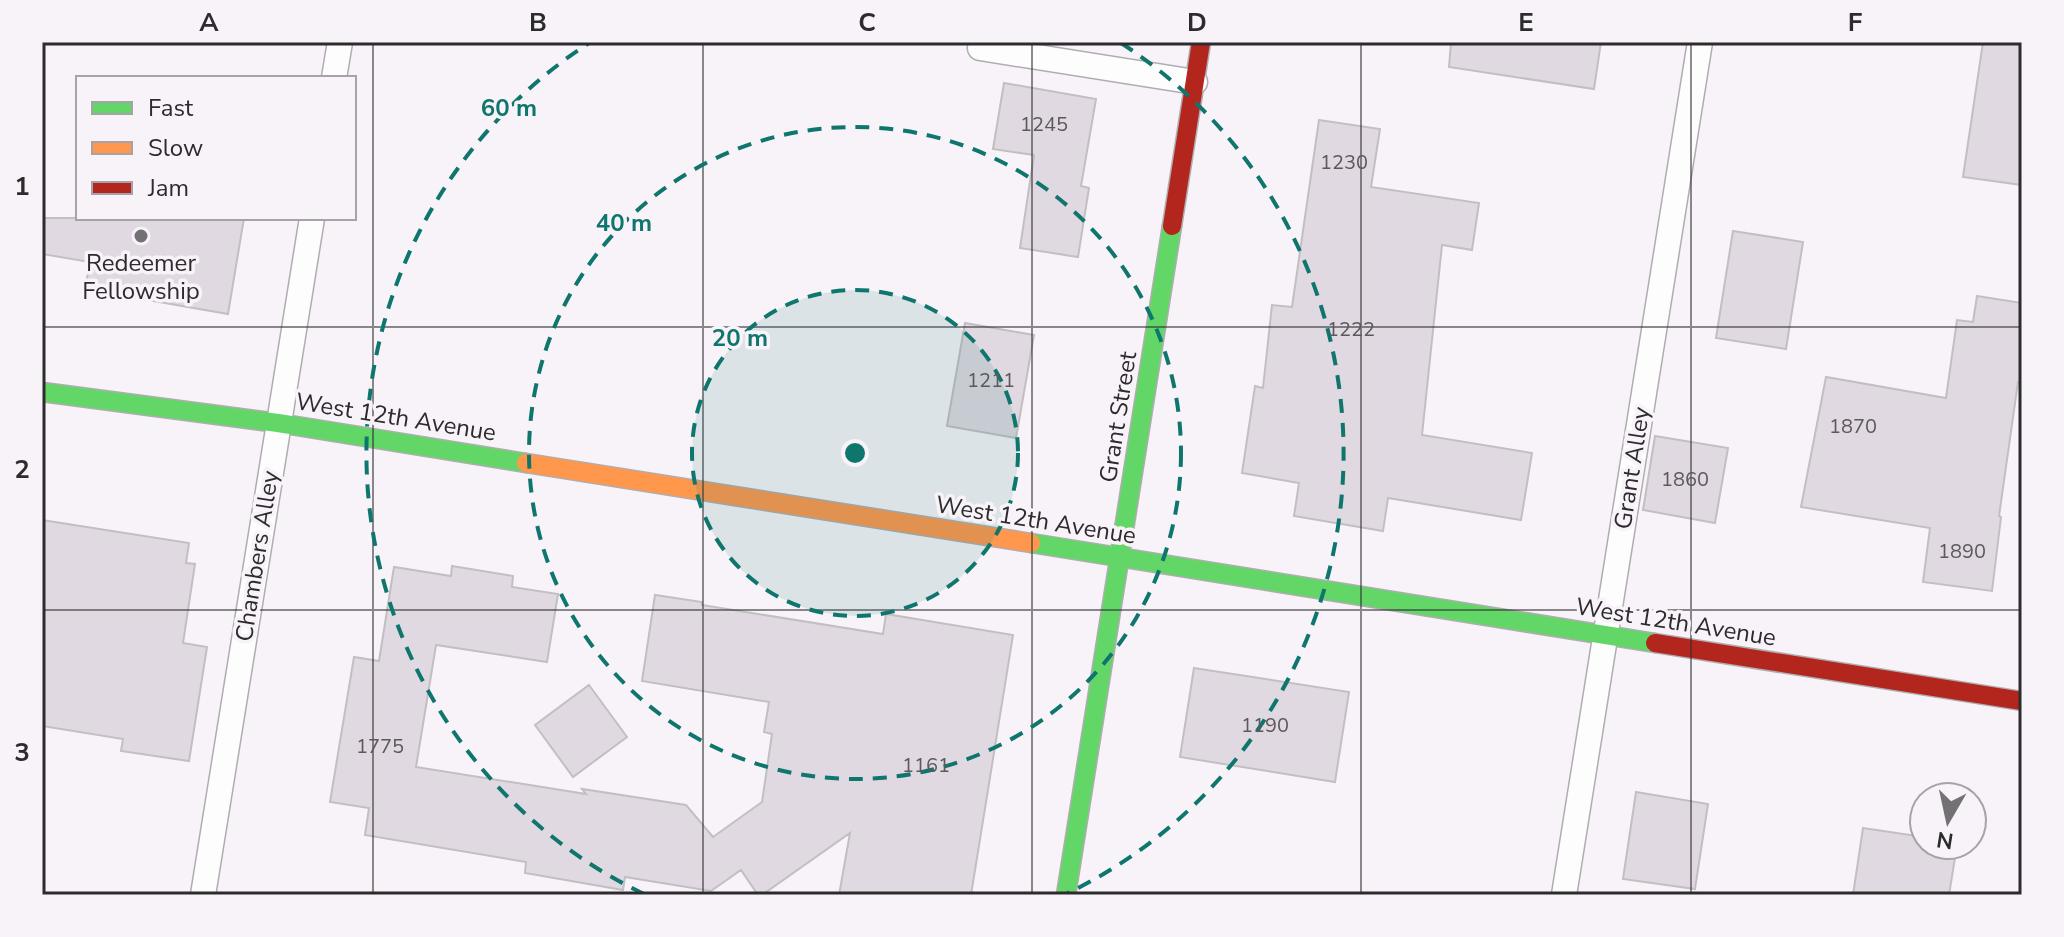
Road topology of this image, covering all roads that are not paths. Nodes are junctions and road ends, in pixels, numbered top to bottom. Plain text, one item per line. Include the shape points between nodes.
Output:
1 (340, 42) edge
2 (1201, 42) edge
3 (1700, 42) edge
4 (980, 48) dead end
5 (334, 76) edge
6 (1195, 82) junction
7 (312, 220) edge
8 (42, 392) edge
9 (278, 423) junction
10 (1120, 558) junction
11 (1606, 635) junction
12 (2022, 701) edge
13 (203, 895) edge
14 (1066, 895) edge
15 (1564, 895) edge

1 - 5 lane
2 - 6 street, Grant Street
3 - 11 lane, Grant Alley
4 - 6 lane
6 - 10 street, Grant Street
7 - 9 lane, Chambers Alley
8 - 9 street, West 12th Avenue
9 - 10 street, West 12th Avenue
9 - 13 lane, Chambers Alley
10 - 11 street, West 12th Avenue
10 - 14 street, Grant Street
11 - 12 street, West 12th Avenue
11 - 15 lane, Grant Alley

